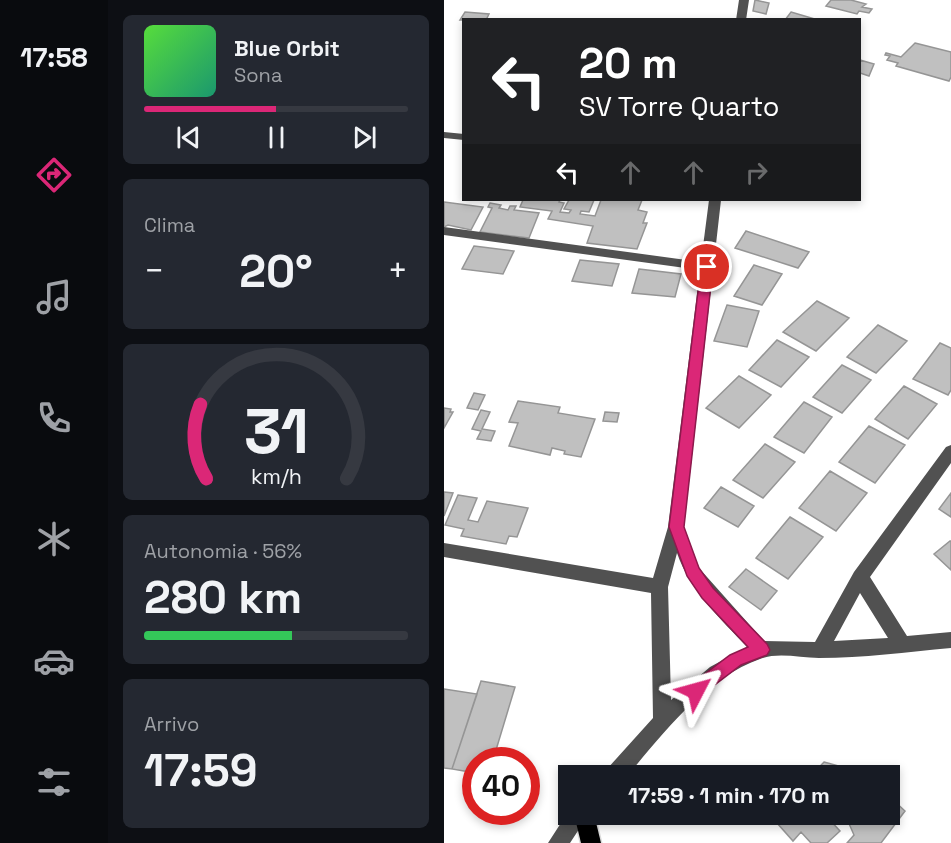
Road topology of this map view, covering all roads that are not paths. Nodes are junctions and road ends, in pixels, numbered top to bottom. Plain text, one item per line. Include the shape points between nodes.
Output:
1 (744, 0) edge
2 (741, 18) edge
3 (444, 135) edge
4 (462, 137) edge
5 (715, 201) edge
6 (444, 231) edge
7 (707, 267) junction
8 (951, 451) edge
9 (676, 527) junction
10 (444, 550) edge
11 (860, 577) junction
12 (659, 587) junction
13 (951, 640) edge
14 (903, 645) junction
15 (761, 650) junction
16 (820, 650) junction
17 (662, 720) junction
18 (623, 765) edge
19 (571, 825) edge
20 (587, 825) edge
21 (558, 843) edge
22 (591, 843) edge

1 - 2 street
3 - 4 street
5 - 7 street
6 - 7 street
7 - 9 street
8 - 11 street
9 - 12 street
9 - 15 street via 692,572
10 - 12 street
11 - 14 street
11 - 16 street
12 - 17 street
13 - 14 street
14 - 16 street
15 - 16 street
15 - 17 street via 735,660
17 - 18 street
19 - 21 street
20 - 22 main road

